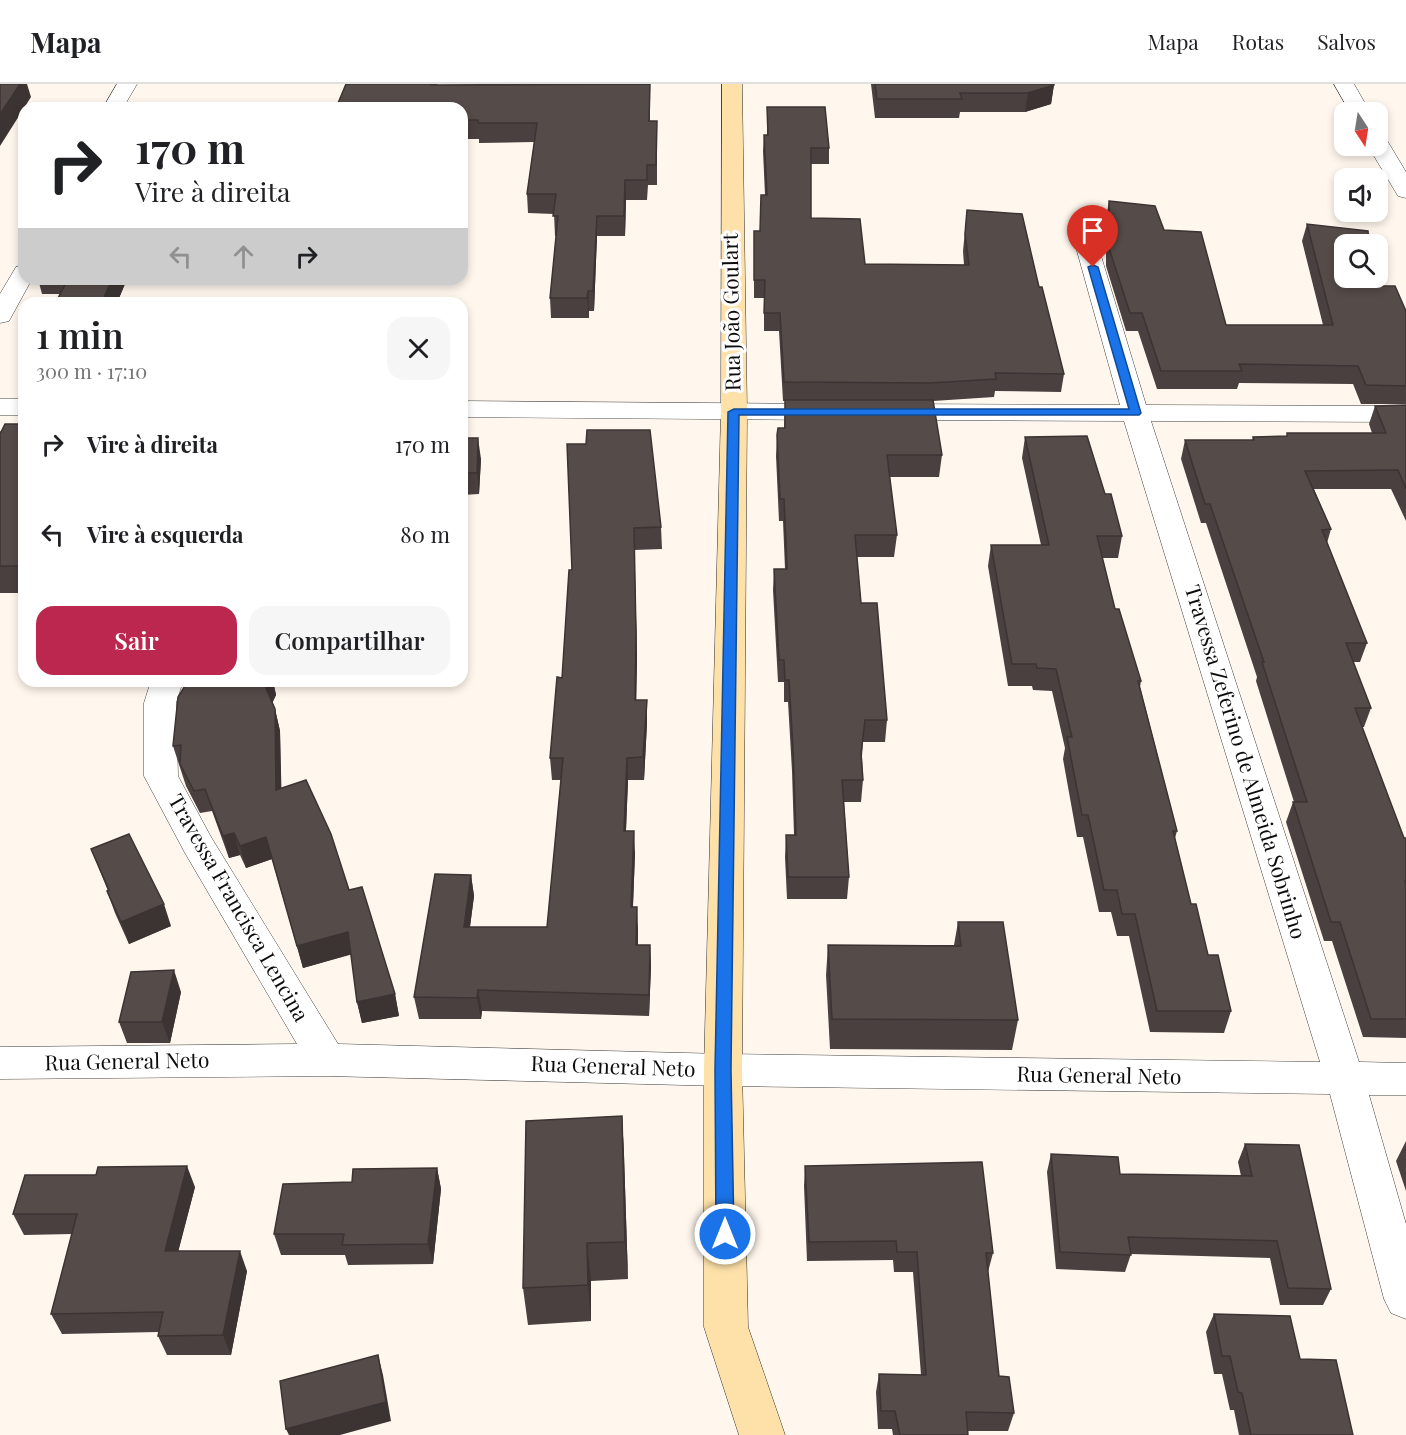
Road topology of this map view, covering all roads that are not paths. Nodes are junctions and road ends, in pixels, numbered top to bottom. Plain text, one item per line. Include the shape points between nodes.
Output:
1 (127, 84) edge
2 (732, 84) edge
3 (1344, 84) edge
4 (117, 102) edge
5 (1354, 102) edge
6 (1385, 156) edge
7 (1406, 191) edge
8 (1081, 226) dead end
9 (18, 283) edge
10 (0, 316) edge
11 (0, 407) edge
12 (18, 407) edge
13 (468, 410) edge
14 (734, 412) junction
15 (1135, 413) junction
16 (1406, 414) edge
17 (165, 687) edge
18 (327, 1060) junction
19 (0, 1063) edge
20 (723, 1070) junction
21 (1345, 1079) junction
22 (1406, 1079) edge
23 (1406, 1299) edge
24 (762, 1435) edge

1 - 4 street
2 - 14 street, Rua João Goulart
3 - 5 street
6 - 7 street
8 - 15 street, Travessa Zeferino de Almeida Sobrinho
9 - 10 street
11 - 12 street
13 - 14 street
14 - 15 street
14 - 20 street, Rua João Goulart
15 - 16 street
15 - 21 street, Travessa Zeferino de Almeida Sobrinho
17 - 18 street, Travessa Francisca Lencina via 160,703 161,776 197,844
18 - 19 street, Rua General Neto
18 - 20 street, Rua General Neto
20 - 21 street, Rua General Neto
20 - 24 street, Rua João Goulart via 726,1327
21 - 22 street, Rua General Neto
21 - 23 street, Travessa Zeferino de Almeida Sobrinho

